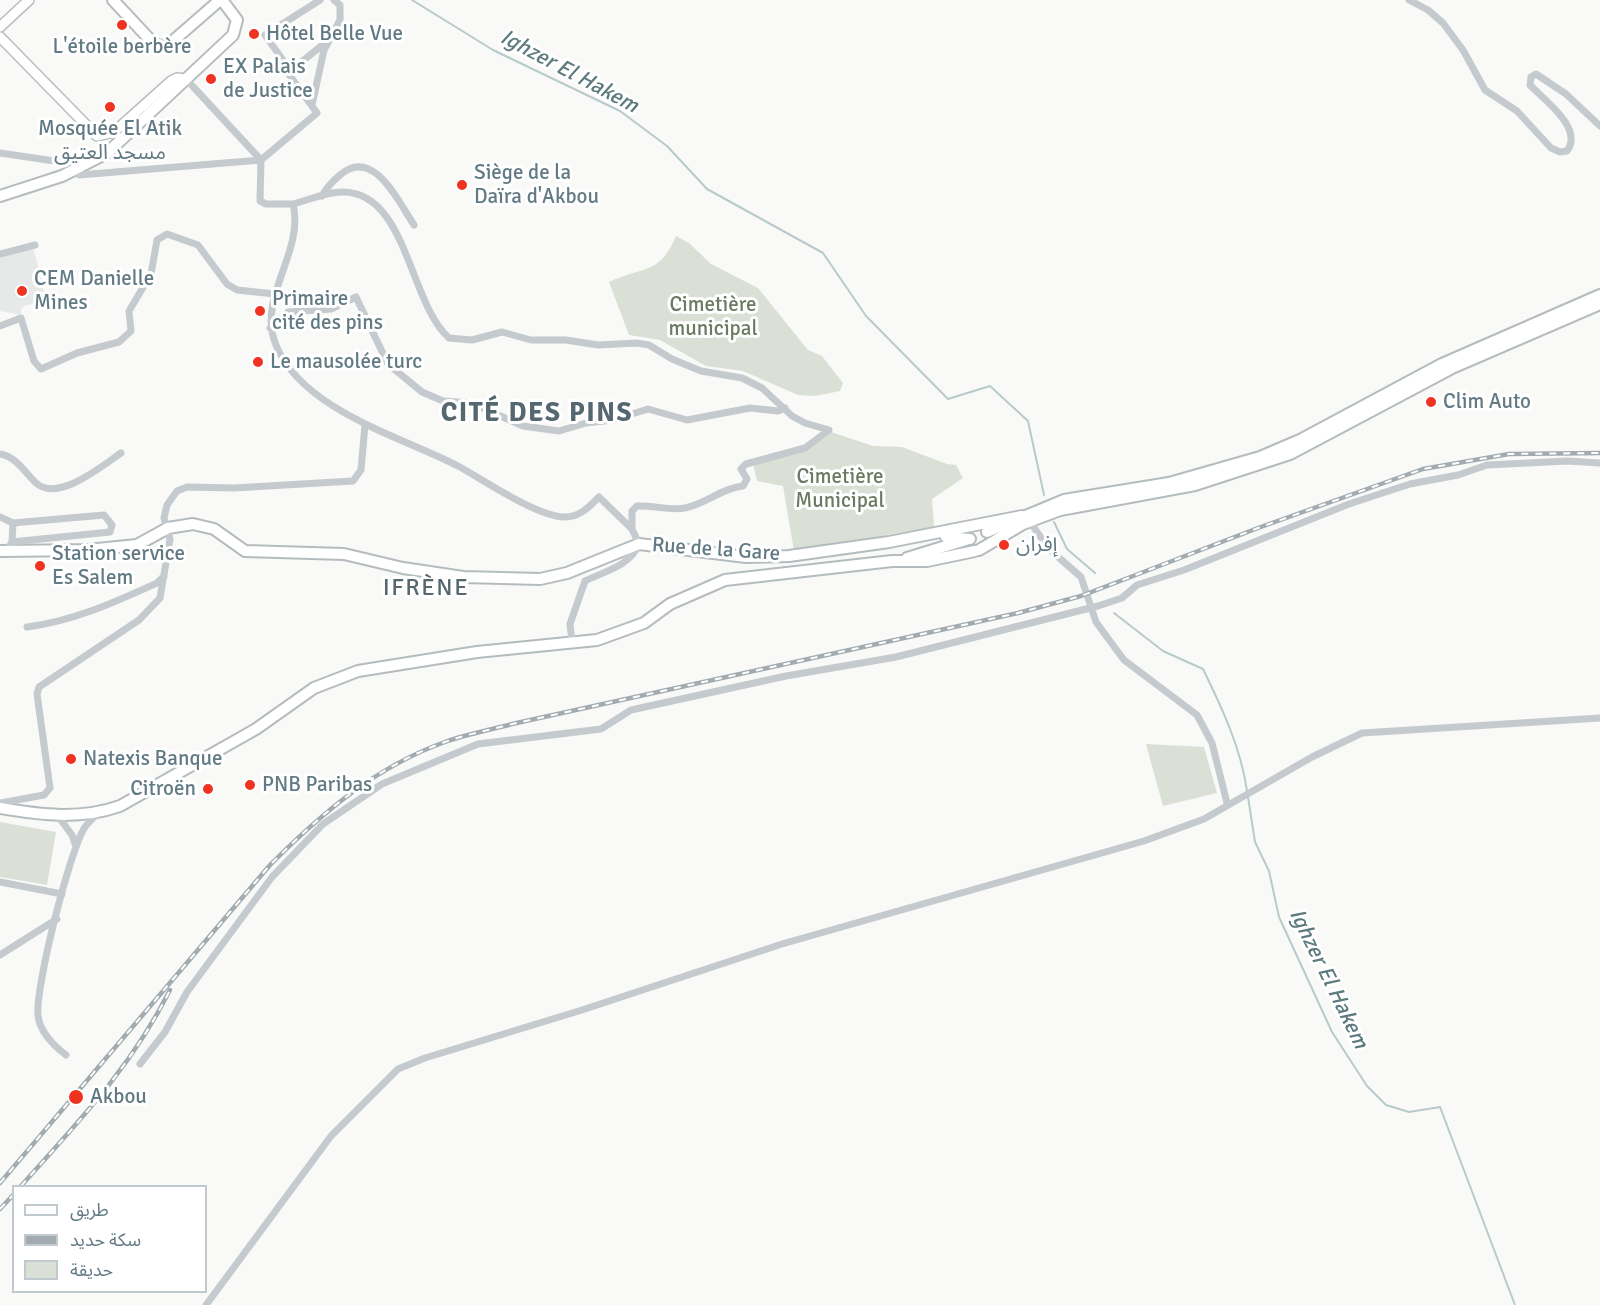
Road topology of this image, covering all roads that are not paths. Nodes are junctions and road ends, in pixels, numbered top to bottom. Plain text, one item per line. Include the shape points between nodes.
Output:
1 (29, 0) edge
2 (113, 0) edge
3 (221, 0) edge
4 (320, 0) edge
5 (334, 0) edge
6 (1409, 0) edge
7 (0, 27) edge
8 (0, 37) edge
9 (328, 40) junction
10 (288, 73) junction
11 (186, 79) junction
12 (312, 105) junction
13 (1600, 126) edge
14 (0, 153) edge
15 (261, 160) junction
16 (76, 173) junction
17 (0, 196) edge
18 (322, 196) junction
19 (293, 204) junction
20 (414, 225) dead end
21 (35, 245) dead end
22 (0, 254) edge
23 (275, 294) junction
24 (1600, 295) edge
25 (1600, 304) edge
26 (0, 326) edge
27 (270, 328) junction
28 (785, 408) junction
29 (364, 425) junction
30 (121, 453) dead end
31 (0, 454) edge
32 (1600, 464) edge
33 (1058, 506) junction
34 (0, 517) edge
35 (1025, 521) junction
36 (13, 523) junction
37 (168, 528) junction
38 (985, 528) junction
39 (632, 529) junction
40 (957, 530) junction
41 (972, 538) junction
42 (889, 542) junction
43 (639, 544) junction
44 (6, 548) edge
45 (977, 550) junction
46 (892, 561) junction
47 (164, 576) junction
48 (1090, 607) junction
49 (27, 627) dead end
50 (572, 641) junction
51 (1600, 718) edge
52 (0, 802) edge
53 (1227, 803) junction
54 (0, 808) edge
55 (97, 814) junction
56 (57, 815) junction
57 (76, 847) junction
58 (0, 882) edge
59 (62, 894) junction
60 (57, 919) junction
61 (0, 956) edge
62 (66, 1055) dead end
63 (140, 1064) dead end
64 (206, 1305) edge

1 - 7 street
2 - 3 main road via 154,44 166,47
3 - 11 main road via 235,16 238,28
4 - 10 street via 265,35
5 - 9 street via 340,5 340,20
6 - 13 street via 1436,17 1463,50 1485,90 1517,111 1551,148 1567,151 1572,145 1571,134 1562,117 1530,85 1536,74 1566,94
8 - 11 street via 97,136 114,132 171,81
9 - 10 street
9 - 12 street
10 - 12 street
11 - 15 street
11 - 16 main road via 112,149
12 - 15 street via 317,113
14 - 16 street via 68,163
15 - 16 street
15 - 19 street via 260,201
16 - 17 main road
18 - 19 street
18 - 20 street via 347,169 365,166 386,183
18 - 28 street via 345,192 358,195 386,213 432,319 449,339 472,340 502,332 531,340 649,345 701,371 742,378 762,388
19 - 23 street via 293,239
21 - 22 street
23 - 26 street via 237,290 227,284 198,245 167,234 157,240 151,274 129,310 130,332 119,342 77,353 41,369 34,361 21,318
23 - 27 street
24 - 33 main road via 1442,364 1302,440 1260,457 1169,483
25 - 33 main road via 1452,368 1315,442 1273,460 1195,485
27 - 28 street via 288,312 331,309 356,297 388,364 422,392 443,401 471,403 523,426 544,430 559,431 648,409 687,420 750,408
27 - 29 street via 295,377
28 - 39 street via 805,423 829,430 805,448 746,464 741,469 747,479 743,486 701,503 673,508 637,506 632,511
29 - 37 street via 361,470 353,481 187,488 177,491 167,505 164,518
29 - 39 street via 457,466 553,516 584,512 599,497
30 - 31 street via 62,488 37,484 13,459
32 - 48 street via 1568,461 1486,465 1410,484 1137,585 1122,598
33 - 35 main road
34 - 36 street
35 - 38 main road
35 - 45 main road
35 - 48 street via 1081,577
36 - 44 street
36 - 44 street via 104,515 112,525 110,532 94,536
37 - 43 main road, Rue de la Gare via 193,524 214,529 245,551 344,554 403,568 474,577 540,579 567,573
37 - 44 main road, Rue de la Gare via 137,545 87,550
37 - 47 street
38 - 40 main road, Rue de la Gare
38 - 41 main road
39 - 43 street
40 - 41 main road
40 - 42 main road, Rue de la Gare
41 - 42 main road via 950,536
41 - 45 main road via 968,546
41 - 46 main road
42 - 43 main road, Rue de la Gare via 800,555 757,556
43 - 50 street via 627,561 585,581 570,624
45 - 46 main road via 927,561
46 - 50 main road via 725,580 695,591 621,633 597,640
47 - 49 street via 104,608 54,624
47 - 52 street via 160,598 139,621 39,687 50,788 44,795
48 - 53 street via 1106,638 1124,660 1197,715 1212,743
48 - 63 street via 896,657 631,710 601,729 478,744 381,784 323,824 272,877 187,992 165,1032
50 - 55 main road via 384,665 336,679 314,688 256,729 133,800
51 - 53 street via 1362,734
53 - 64 street via 1204,819 1144,841 782,944 398,1069 331,1136
54 - 56 main road
55 - 56 main road
55 - 57 street
56 - 57 street
57 - 59 street
58 - 59 street
59 - 60 street
60 - 61 street
60 - 62 street via 38,1014 42,1028

